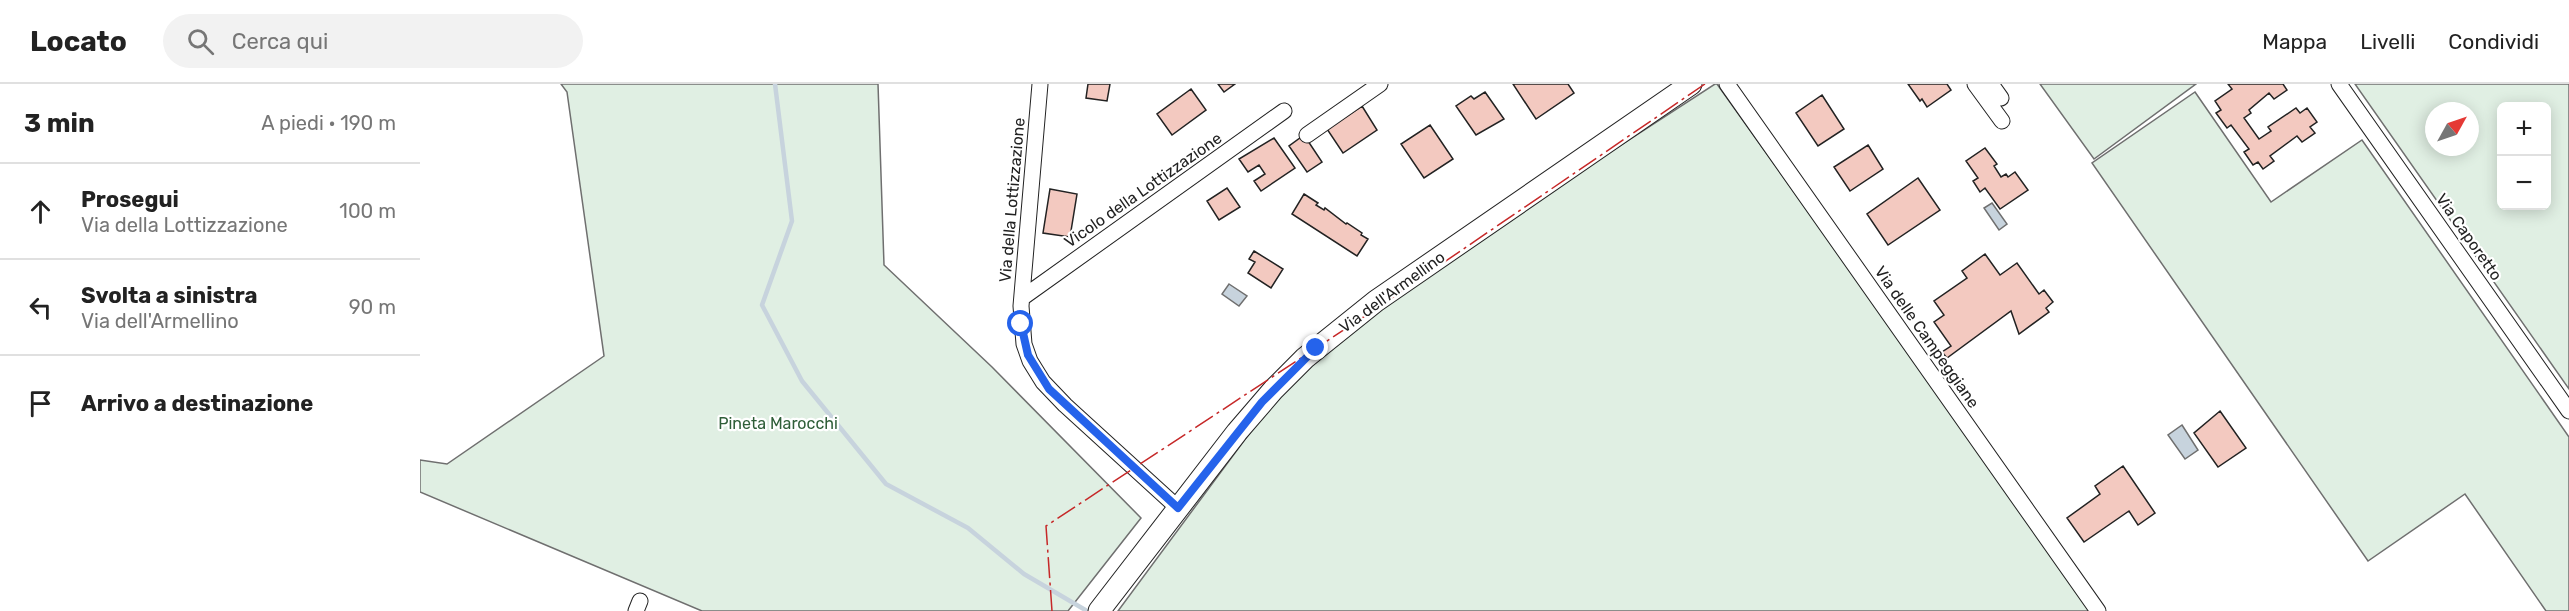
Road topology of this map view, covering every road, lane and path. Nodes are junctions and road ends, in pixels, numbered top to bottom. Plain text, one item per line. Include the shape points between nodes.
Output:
1 (1040, 84) edge
2 (1380, 84) edge
3 (1691, 84) edge
4 (1727, 84) edge
5 (1975, 84) edge
6 (1991, 84) edge
7 (2339, 84) edge
8 (2001, 98) dead end
9 (1284, 111) dead end
10 (2002, 121) dead end
11 (1307, 135) dead end
12 (1022, 298) junction
13 (2569, 411) edge
14 (1178, 508) junction
15 (1103, 606) edge
16 (2098, 611) edge

1 - 12 street, Via della Lottizzazione
2 - 11 street
3 - 14 street, Via dell'Armellino via 1394,288 1330,337 1262,402
4 - 16 street, Via delle Campeggiane
5 - 10 street
6 - 8 street
7 - 13 street, Via Caporetto
9 - 12 street, Vicolo della Lottizzazione
12 - 14 street, Via della Lottizzazione via 1022,338 1043,382
14 - 15 street, Via dell'Armellino

